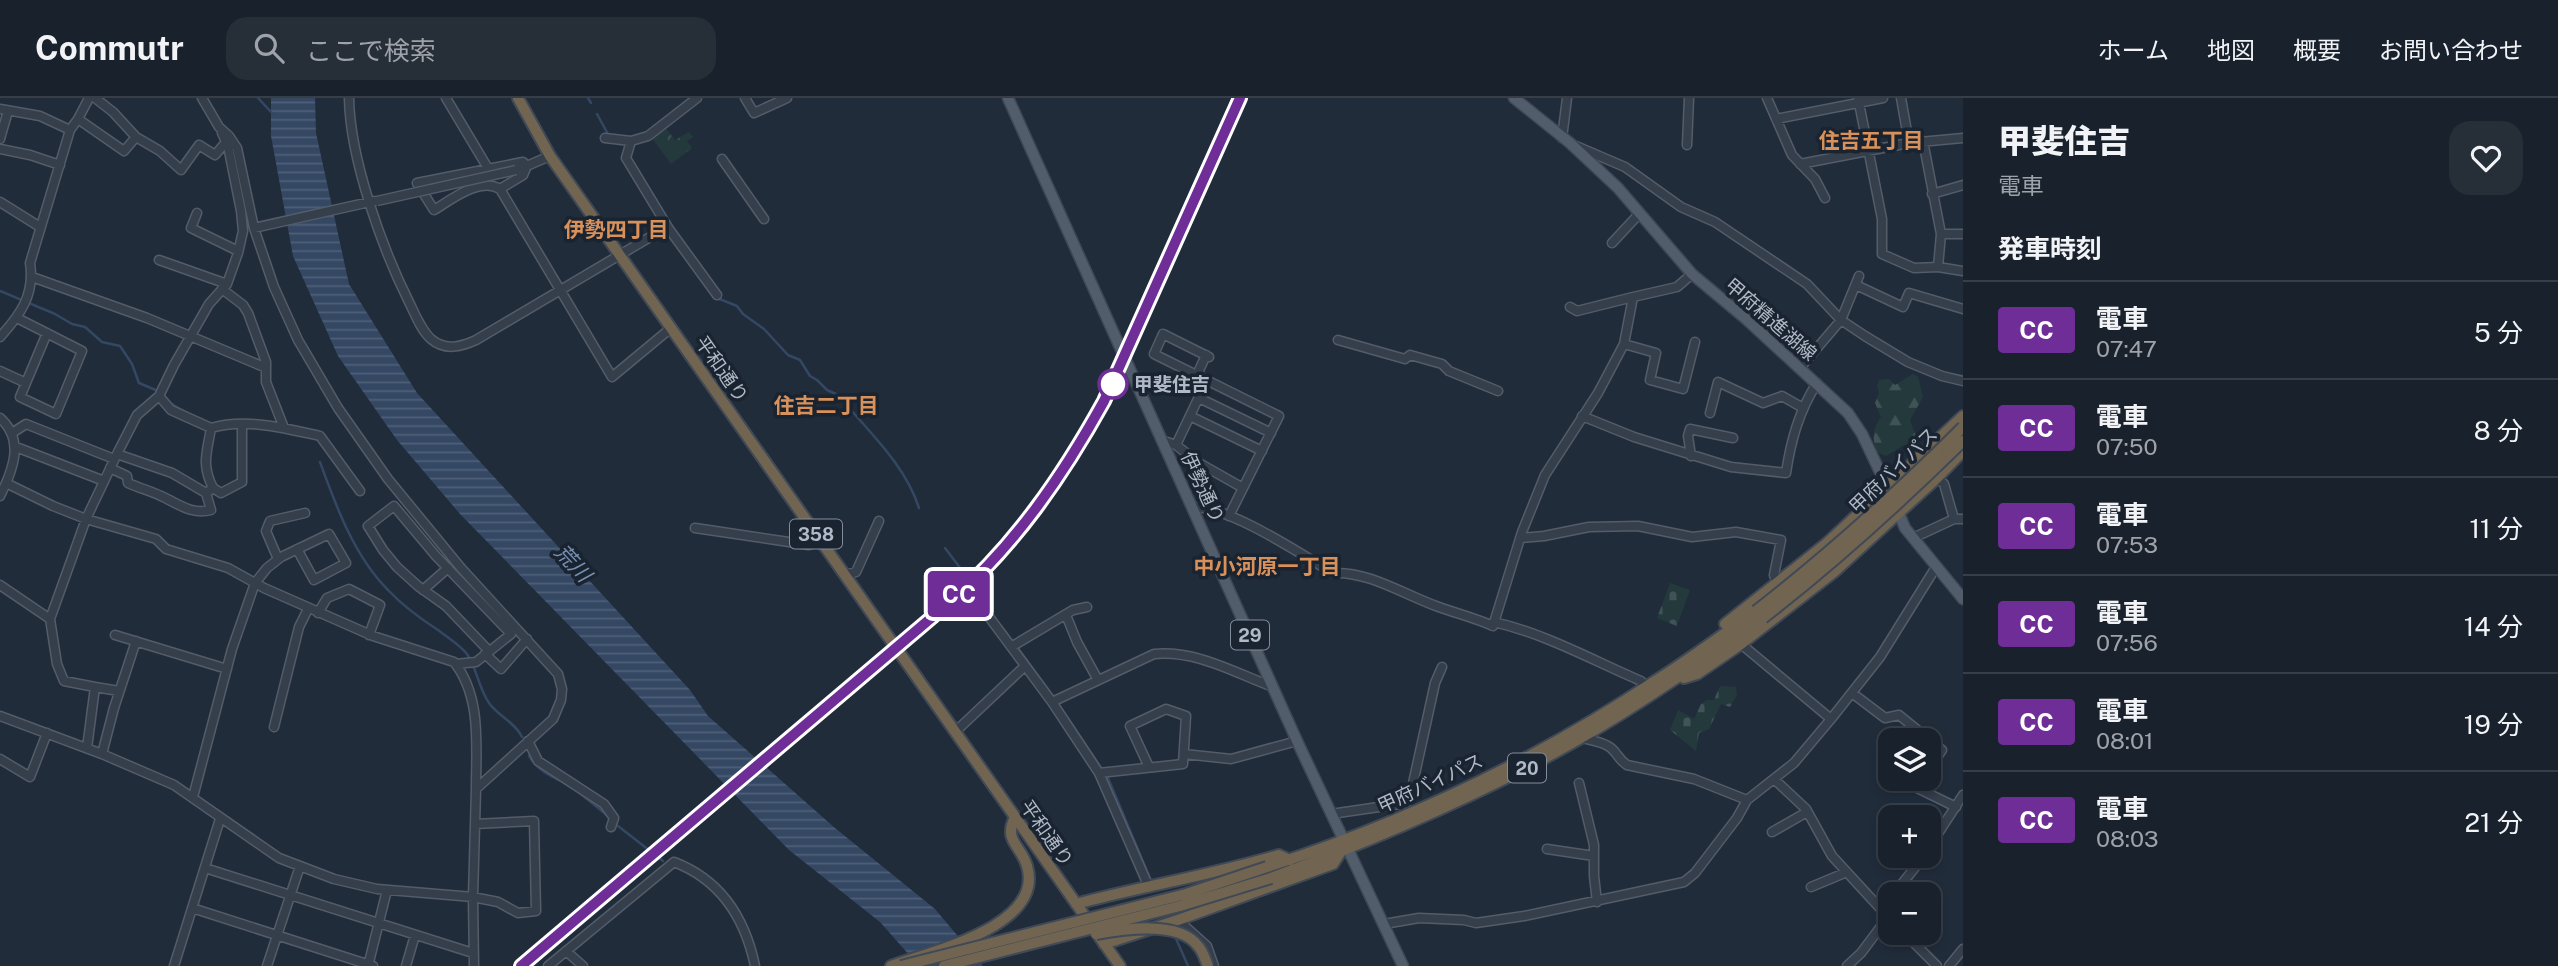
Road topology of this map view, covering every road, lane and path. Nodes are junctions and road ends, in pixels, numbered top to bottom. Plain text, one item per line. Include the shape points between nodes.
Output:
1 (89, 98) edge
2 (96, 98) edge
3 (202, 98) edge
4 (349, 98) edge
5 (446, 98) edge
6 (518, 98) edge
7 (680, 98) edge
8 (697, 98) edge
9 (746, 98) edge
10 (787, 98) edge
11 (1008, 98) edge
12 (1514, 98) edge
13 (1567, 98) edge
14 (1689, 98) edge
15 (1767, 98) edge
16 (1883, 98) edge
17 (1901, 98) edge
18 (1859, 100) edge
19 (685, 106) junction
20 (4, 110) edge
21 (78, 119) junction
22 (1776, 119) junction
23 (219, 127) junction
24 (70, 130) junction
25 (136, 137) junction
26 (605, 138) dead end
27 (1963, 138) edge
28 (0, 139) edge
29 (631, 141) junction
30 (1566, 141) junction
31 (1923, 141) junction
32 (226, 142) junction
33 (1909, 143) junction
34 (1687, 145) dead end
35 (0, 149) edge
36 (1869, 151) junction
37 (551, 156) junction
38 (722, 159) dead end
39 (1800, 164) junction
40 (60, 165) junction
41 (527, 166) junction
42 (489, 170) junction
43 (1963, 185) edge
44 (500, 189) junction
45 (1932, 194) junction
46 (1825, 198) dead end
47 (370, 202) junction
48 (1, 204) edge
49 (197, 213) dead end
50 (1639, 214) junction
51 (764, 219) dead end
52 (40, 227) junction
53 (258, 227) junction
54 (667, 227) junction
55 (1941, 234) junction
56 (1963, 234) edge
57 (1612, 243) dead end
58 (239, 251) junction
59 (620, 255) junction
60 (159, 260) dead end
61 (1938, 267) junction
62 (1963, 271) edge
63 (1692, 274) junction
64 (32, 277) junction
65 (224, 287) junction
66 (559, 290) junction
67 (717, 295) dead end
68 (1633, 297) junction
69 (1570, 307) dead end
70 (1963, 309) edge
71 (17, 318) junction
72 (1841, 320) junction
73 (671, 328) junction
74 (47, 333) junction
75 (0, 337) edge
76 (190, 337) junction
77 (1338, 340) dead end
78 (1695, 342) dead end
79 (1624, 344) junction
80 (264, 367) junction
81 (1800, 368) junction
82 (0, 371) edge
83 (1197, 375) junction
84 (1207, 380) junction
85 (1963, 381) edge
86 (26, 383) junction
87 (1817, 383) junction
88 (1498, 391) dead end
89 (160, 393) junction
90 (1199, 398) junction
91 (1803, 408) junction
92 (1710, 413) dead end
93 (1963, 415) edge
94 (1190, 416) junction
95 (1582, 416) junction
96 (0, 418) edge
97 (242, 424) junction
98 (283, 425) junction
99 (1963, 427) edge
100 (211, 428) junction
101 (12, 433) junction
102 (1271, 433) junction
103 (1733, 438) dead end
104 (1161, 440) junction
105 (1963, 441) edge
106 (1176, 445) junction
107 (16, 447) junction
108 (1262, 451) junction
109 (1963, 451) edge
110 (116, 456) junction
111 (1691, 456) junction
112 (110, 468) junction
113 (1937, 478) junction
114 (104, 481) junction
115 (6, 483) junction
116 (1243, 488) junction
117 (1888, 488) junction
118 (209, 491) junction
119 (360, 491) dead end
120 (0, 496) edge
121 (1193, 507) junction
122 (305, 513) dead end
123 (1899, 514) junction
124 (1229, 516) junction
125 (86, 519) junction
126 (1959, 519) edge
127 (880, 522) dead end
128 (695, 528) dead end
129 (1520, 537) junction
130 (1913, 538) junction
131 (820, 540) junction
132 (297, 549) junction
133 (278, 559) junction
134 (1936, 567) junction
135 (448, 568) junction
136 (844, 575) junction
137 (255, 583) junction
138 (1777, 583) junction
139 (0, 586) edge
140 (424, 590) junction
141 (1963, 598) edge
142 (978, 602) dead end
143 (1087, 607) dead end
144 (308, 609) junction
145 (317, 613) junction
146 (1066, 615) junction
147 (1759, 615) junction
148 (50, 619) junction
149 (1494, 622) junction
150 (115, 635) dead end
151 (369, 635) junction
152 (527, 639) junction
153 (136, 641) junction
154 (1741, 644) junction
155 (1011, 647) junction
156 (487, 653) junction
157 (456, 664) junction
158 (1025, 666) junction
159 (1442, 667) dead end
160 (227, 669) junction
161 (1098, 680) junction
162 (1672, 683) junction
163 (1651, 684) junction
164 (95, 687) junction
165 (1273, 687) junction
166 (119, 691) junction
167 (1852, 693) junction
168 (1052, 702) junction
169 (0, 716) edge
170 (1831, 719) junction
171 (275, 727) dead end
172 (1915, 728) edge
173 (955, 732) junction
174 (47, 733) junction
175 (1583, 738) junction
176 (528, 741) junction
177 (1297, 741) junction
178 (87, 748) junction
179 (102, 754) junction
180 (1184, 754) junction
181 (0, 759) edge
182 (1149, 768) junction
183 (1099, 772) junction
184 (1774, 779) junction
185 (1579, 783) dead end
186 (476, 789) junction
187 (1926, 791) edge
188 (194, 797) junction
189 (1747, 800) junction
190 (1960, 802) edge
191 (1807, 812) junction
192 (1331, 814) junction
193 (1015, 817) junction
194 (220, 819) junction
195 (475, 824) junction
196 (611, 827) dead end
197 (1941, 830) edge
198 (1772, 832) dead end
199 (1344, 848) junction
200 (1547, 849) dead end
201 (1594, 856) junction
202 (1290, 860) junction
203 (300, 866) junction
204 (205, 868) junction
205 (1915, 868) edge
206 (1847, 872) junction
207 (1269, 873) junction
208 (1903, 882) edge
209 (1147, 886) junction
210 (1811, 887) dead end
211 (387, 890) junction
212 (290, 895) junction
213 (473, 897) junction
214 (1597, 902) junction
215 (1076, 904) junction
216 (1878, 905) edge
217 (192, 908) junction
218 (1178, 920) junction
219 (379, 923) junction
220 (1384, 924) junction
221 (1878, 928) edge
222 (415, 935) junction
223 (277, 936) junction
224 (1104, 944) junction
225 (1916, 945) edge
226 (1963, 949) edge
227 (566, 951) junction
228 (1006, 951) junction
229 (473, 953) junction
230 (174, 966) edge
231 (267, 966) edge
232 (370, 966) edge
233 (406, 966) edge
234 (474, 966) edge
235 (548, 966) edge
236 (583, 966) edge
237 (755, 966) edge
238 (891, 966) edge
239 (901, 966) edge
240 (944, 966) edge
241 (1120, 966) edge
242 (1208, 966) edge
243 (1214, 966) edge
244 (1403, 966) edge
245 (1847, 966) edge
246 (1937, 966) edge
247 (1950, 966) edge

1 - 21 street
2 - 25 street
3 - 23 street
4 - 47 street via 351,128
5 - 42 street
6 - 37 highway, 平和通り / 358
7 - 19 street
8 - 19 street
9 - 10 street via 754,113
11 - 104 main road, 伊勢通り / 29
12 - 30 main road, 甲府精進湖線
13 - 30 street
14 - 34 street
15 - 22 street
16 - 18 street
17 - 33 street
18 - 22 street
18 - 36 street
19 - 29 street via 648,136
20 - 24 street via 40,116
20 - 28 street
21 - 24 street
21 - 25 street via 124,150
22 - 39 street
23 - 32 street
23 - 53 street via 237,148
24 - 40 street
25 - 32 street via 160,150 181,170 199,145 215,155
26 - 29 street
27 - 31 street
29 - 54 street via 626,158
30 - 50 main road, 甲府精進湖線 via 1618,188
30 - 72 street via 1625,167 1681,207 1715,222 1807,284
31 - 33 street
31 - 45 street
32 - 58 street via 241,211
33 - 36 street
35 - 40 street
36 - 39 street
36 - 61 street via 1882,219 1882,254 1914,268
37 - 41 street
37 - 59 highway, 平和通り / 358
38 - 51 street
39 - 46 street
40 - 52 street
41 - 42 street via 523,162
41 - 44 street via 523,175
41 - 47 street, bridge
42 - 44 street via 417,183 434,210 467,190 490,185
43 - 45 street
44 - 66 street
45 - 55 street
47 - 53 street
47 - 66 street via 405,295 437,343 457,348 467,345
48 - 52 street
49 - 58 street via 191,228
50 - 57 street
50 - 63 main road, 甲府精進湖線
52 - 64 street via 30,263
53 - 152 street via 260,250 284,308 338,408 388,479
54 - 59 street
54 - 67 street
55 - 56 street
55 - 61 street
58 - 65 street
59 - 66 street
59 - 73 highway, 平和通り / 358
60 - 65 street
61 - 62 street
63 - 68 street via 1677,287
63 - 81 main road, 甲府精進湖線
64 - 71 street
64 - 76 street
65 - 76 street
65 - 80 street via 248,313
66 - 73 street via 612,377
68 - 69 street via 1577,311
68 - 79 street
70 - 72 street via 1909,293 1903,307 1858,281
71 - 74 street
71 - 75 street
72 - 81 street
72 - 85 street via 1908,362
73 - 131 highway, 平和通り / 358
74 - 86 street
74 - 86 street via 82,351 56,414 20,397
76 - 80 street
76 - 89 street
77 - 88 street via 1405,359 1410,355 1443,364 1449,371
78 - 79 street via 1684,388 1650,380 1656,352
79 - 95 street
80 - 98 street
81 - 87 main road, 甲府精進湖線
82 - 86 street
83 - 83 street via 1154,354 1163,334 1208,356
83 - 84 street
84 - 90 street
84 - 102 street via 1279,416
87 - 91 street
87 - 117 main road, 甲府精進湖線 via 1849,413
89 - 100 street via 171,410
89 - 110 street via 137,415
90 - 94 street
90 - 102 street
91 - 92 street via 1782,396 1763,402 1718,382
91 - 111 street via 1786,473 1731,467
93 - 117 highway
94 - 106 street
94 - 108 street
95 - 111 street
95 - 129 street via 1545,475
96 - 101 street
97 - 98 street
97 - 100 street via 229,422
97 - 118 street via 242,482 221,493
98 - 119 street via 320,436
99 - 147 highway, 甲府バイパス / 20, bridge
100 - 118 street via 205,472
101 - 107 street
101 - 110 street via 26,424
102 - 108 street
103 - 111 street via 1690,429
104 - 106 street
104 - 121 main road, 伊勢通り / 29
105 - 147 highway, 甲府バイパス / 20, bridge via 1830,566
106 - 116 street
107 - 114 street
107 - 115 street
108 - 116 street
109 - 113 highway
110 - 112 street
110 - 118 street via 172,473
112 - 114 street
112 - 118 street via 127,476 128,483 196,512 211,510
113 - 123 highway
113 - 126 street
114 - 125 street
115 - 120 street
115 - 125 street
116 - 124 street
117 - 123 main road, 甲府精進湖線
117 - 138 highway
121 - 124 street
121 - 165 main road, 伊勢通り / 29
122 - 133 street via 270,521 266,531
123 - 130 main road, 甲府精進湖線
123 - 154 highway
124 - 149 street via 1333,573 1367,577 1435,606 1493,626
125 - 137 street via 156,539 166,549 228,568
125 - 148 street
126 - 130 street
127 - 136 street via 856,572
128 - 131 street via 809,545
129 - 138 street via 1589,527 1638,526 1692,537 1749,533 1781,540 1774,575
129 - 149 street
130 - 134 main road, 甲府精進湖線
131 - 136 highway, 平和通り / 358
132 - 132 street via 314,580 346,564 329,534
132 - 133 street
133 - 137 street
134 - 141 main road, 甲府精進湖線
134 - 167 street
135 - 140 street
135 - 140 street via 394,506 368,526 383,550
135 - 156 street via 511,634
136 - 173 highway, 平和通り / 358
137 - 144 street
137 - 160 street
138 - 163 highway via 1679,657
139 - 148 street
140 - 156 street via 446,606
142 - 155 street
143 - 146 street
144 - 145 street
144 - 171 street via 299,627
145 - 151 street
145 - 151 street via 327,598 349,589 380,605
146 - 155 street
146 - 161 street
147 - 162 highway, 甲府バイパス / 20
147 - 163 highway, 甲府バイパス / 20
148 - 164 street via 64,681
149 - 163 street via 1578,651
150 - 153 street
151 - 157 street
152 - 156 street via 501,669
152 - 176 street via 558,674 562,689 553,719
153 - 160 street
153 - 166 street
154 - 162 highway via 1697,674
154 - 170 street
155 - 158 street
156 - 157 street via 471,663
157 - 186 street via 475,710
158 - 168 street
158 - 173 street
159 - 192 street via 1406,803
160 - 188 street
161 - 165 street via 1154,654 1172,652 1235,670
161 - 168 street
162 - 175 highway, 甲府バイパス / 20
163 - 199 highway, 甲府バイパス / 20 via 1528,757
164 - 166 street
164 - 178 street
165 - 177 main road, 伊勢通り / 29
166 - 179 street
167 - 170 street
167 - 172 street via 1885,718 1899,715
168 - 183 street
169 - 174 street
170 - 184 street
173 - 193 highway, 平和通り / 358
174 - 178 street
174 - 181 street via 30,776
175 - 189 street via 1607,745 1628,765 1695,779
175 - 199 highway, 甲府バイパス / 20 via 1521,772
176 - 186 street
176 - 196 street via 538,761 604,804 614,818
177 - 180 street via 1231,759
177 - 192 main road, 伊勢通り / 29
178 - 179 street
179 - 188 street
180 - 182 street via 1183,764
180 - 182 street via 1186,716 1166,709 1130,726
182 - 183 street
183 - 209 street
184 - 189 street
184 - 191 street
185 - 201 street
186 - 195 street
187 - 190 street
188 - 194 street
189 - 214 street via 1684,882
190 - 197 street
191 - 198 street
191 - 206 street via 1832,856
192 - 199 main road, 伊勢通り / 29
193 - 215 highway, 平和通り / 358
193 - 238 highway, bridge via 1010,835 1028,866 1024,901 997,925
194 - 203 street via 279,858
194 - 204 street
195 - 213 street
195 - 213 street via 534,821 536,911 518,913 498,902
199 - 202 highway, 甲府バイパス / 20
199 - 207 highway, 甲府バイパス / 20
199 - 218 highway via 1333,864
199 - 220 main road, 伊勢通り / 29
200 - 201 street
201 - 214 street
202 - 207 highway, 甲府バイパス / 20
202 - 209 highway via 1279,855
203 - 211 street
203 - 212 street
204 - 212 street
204 - 217 street
205 - 208 street
206 - 210 street
206 - 216 street
207 - 228 highway, 甲府バイパス / 20, bridge via 1180,906
207 - 239 highway, 甲府バイパス / 20, bridge
209 - 215 highway
211 - 213 street
211 - 219 street
212 - 219 street
212 - 223 street
213 - 229 street
214 - 220 street via 1476,923 1419,918
215 - 224 highway, 平和通り / 358
217 - 223 street
217 - 230 street
218 - 224 highway
218 - 243 street via 1207,946
219 - 222 street
219 - 232 street
220 - 244 main road, 伊勢通り / 29
221 - 245 street
222 - 229 street
222 - 233 street
223 - 231 street
223 - 232 street
224 - 241 highway, 平和通り / 358
225 - 246 street
226 - 247 street
227 - 235 street
227 - 236 street
227 - 237 street via 674,862 707,880 730,903 748,936
228 - 240 highway, 甲府バイパス / 20, bridge
228 - 242 highway, bridge via 1017,953 1124,930 1163,930 1192,939
229 - 234 street

